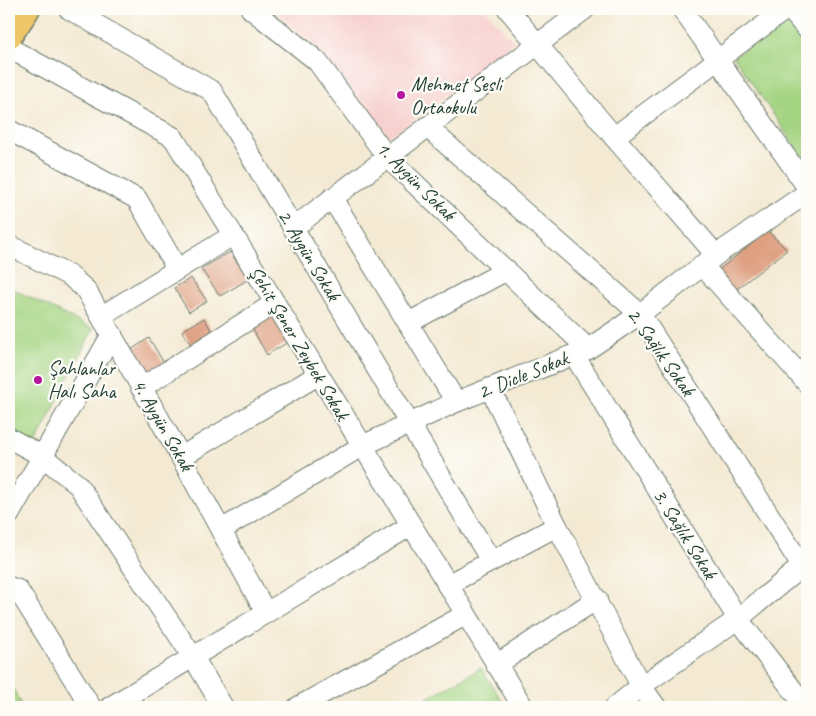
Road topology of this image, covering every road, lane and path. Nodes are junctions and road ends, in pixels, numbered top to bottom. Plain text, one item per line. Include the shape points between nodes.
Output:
1 (27, 9) edge
2 (69, 9) edge
3 (251, 9) edge
4 (508, 9) edge
5 (585, 9) edge
6 (682, 9) edge
7 (786, 9) edge
8 (790, 9) edge
9 (807, 29) edge
10 (10, 36) edge
11 (537, 45) junction
12 (717, 61) junction
13 (427, 127) junction
14 (9, 130) edge
15 (614, 137) junction
16 (387, 157) junction
17 (807, 187) edge
18 (807, 193) edge
19 (332, 198) junction
20 (293, 228) junction
21 (232, 235) junction
22 (9, 245) edge
23 (709, 260) junction
24 (177, 269) junction
25 (507, 270) junction
26 (274, 303) junction
27 (640, 314) junction
28 (102, 316) junction
29 (408, 322) junction
30 (112, 334) junction
31 (581, 352) junction
32 (318, 375) junction
33 (807, 383) edge
34 (141, 388) junction
35 (490, 388) junction
36 (456, 402) junction
37 (410, 424) junction
38 (9, 438) edge
39 (362, 446) junction
40 (42, 456) junction
41 (181, 457) junction
42 (9, 515) edge
43 (410, 526) junction
44 (557, 526) junction
45 (221, 530) junction
46 (491, 561) junction
47 (806, 567) edge
48 (447, 585) junction
49 (9, 587) edge
50 (597, 600) junction
51 (266, 613) junction
52 (465, 615) junction
53 (738, 619) junction
54 (193, 657) junction
55 (496, 665) junction
56 (641, 686) junction
57 (308, 705) edge
58 (91, 707) edge
59 (110, 707) edge
60 (223, 707) edge
61 (524, 707) edge
62 (615, 707) edge
63 (656, 707) edge
64 (806, 707) edge

1 - 10 main road
2 - 20 street, 2. Aygün Sokak via 212,91
3 - 16 street, 1. Aygün Sokak via 317,62
4 - 11 street
5 - 11 street
6 - 12 street
7 - 12 street
8 - 9 street
10 - 21 street, Şehit Şener Zeybek Sokak via 173,136
11 - 13 street
11 - 15 street
12 - 15 street
12 - 17 street
13 - 16 street
13 - 27 street, 2. Sağlık Sokak
14 - 24 street via 137,199
15 - 23 street
16 - 19 street
16 - 25 street, 1. Aygün Sokak
18 - 23 street, 2. Dicle Sokak
19 - 20 street
19 - 29 street
20 - 37 street, 2. Aygün Sokak
21 - 24 street
21 - 26 street, Şehit Şener Zeybek Sokak
22 - 28 street, 4. Aygün Sokak via 70,276 86,290
23 - 27 street, 2. Dicle Sokak
23 - 33 street
24 - 28 street
25 - 29 street
25 - 31 street, 1. Aygün Sokak
26 - 32 street, Şehit Şener Zeybek Sokak
26 - 34 street
27 - 31 street, 2. Dicle Sokak
27 - 47 street, 2. Sağlık Sokak
28 - 30 street, 4. Aygün Sokak
29 - 36 street
30 - 34 street, 4. Aygün Sokak
30 - 40 street
31 - 35 street, 2. Dicle Sokak
31 - 53 street, 3. Sağlık Sokak
32 - 39 street, Şehit Şener Zeybek Sokak
32 - 41 street
34 - 41 street, 4. Aygün Sokak
35 - 36 street, 2. Dicle Sokak
35 - 44 street
36 - 37 street, 2. Dicle Sokak
37 - 39 street, 2. Dicle Sokak
37 - 46 street, 2. Aygün Sokak
38 - 40 street
39 - 43 street, Şehit Şener Zeybek Sokak
39 - 45 street, 2. Dicle Sokak
40 - 42 street
40 - 54 street via 78,485
41 - 45 street, 4. Aygün Sokak
43 - 48 street, Şehit Şener Zeybek Sokak
43 - 51 street
44 - 46 street
44 - 50 street
45 - 51 street, 4. Aygün Sokak
46 - 48 street
47 - 53 street
48 - 52 street, Şehit Şener Zeybek Sokak
49 - 58 street via 18,590
50 - 55 street
50 - 56 street
51 - 54 street
52 - 55 street, Şehit Şener Zeybek Sokak
52 - 57 street
53 - 56 street
53 - 64 street, 3. Sağlık Sokak
54 - 59 street
54 - 60 street
55 - 61 street, Şehit Şener Zeybek Sokak
56 - 62 street
56 - 63 street

